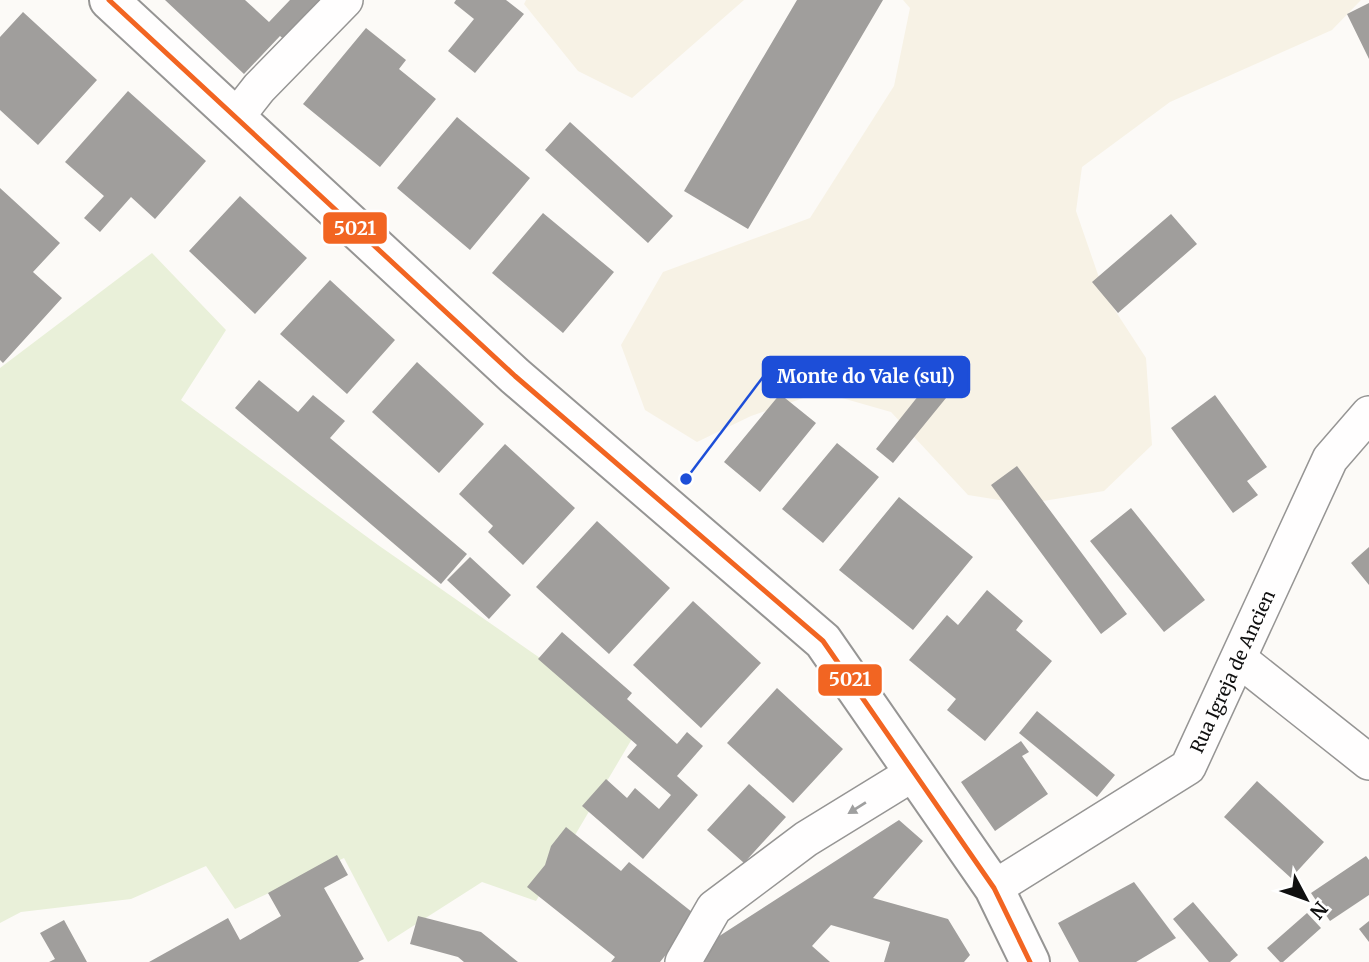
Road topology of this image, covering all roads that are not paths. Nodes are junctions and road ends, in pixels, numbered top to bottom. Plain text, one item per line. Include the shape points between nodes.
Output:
1 (109, 0) edge
2 (345, 0) edge
3 (236, 116) junction
4 (1369, 414) edge
5 (1239, 659) junction
6 (1369, 762) edge
7 (915, 772) junction
8 (994, 888) junction
9 (683, 962) edge
10 (1031, 962) edge

1 - 3 street
2 - 3 street
3 - 7 street via 514,376 823,641
4 - 5 street, Rua Igreja de Ancien via 1329,459
5 - 6 street
5 - 8 street, Rua Igreja de Ancien via 1188,767
7 - 8 street
7 -> 9 street via 806,839 714,908
8 - 10 street

